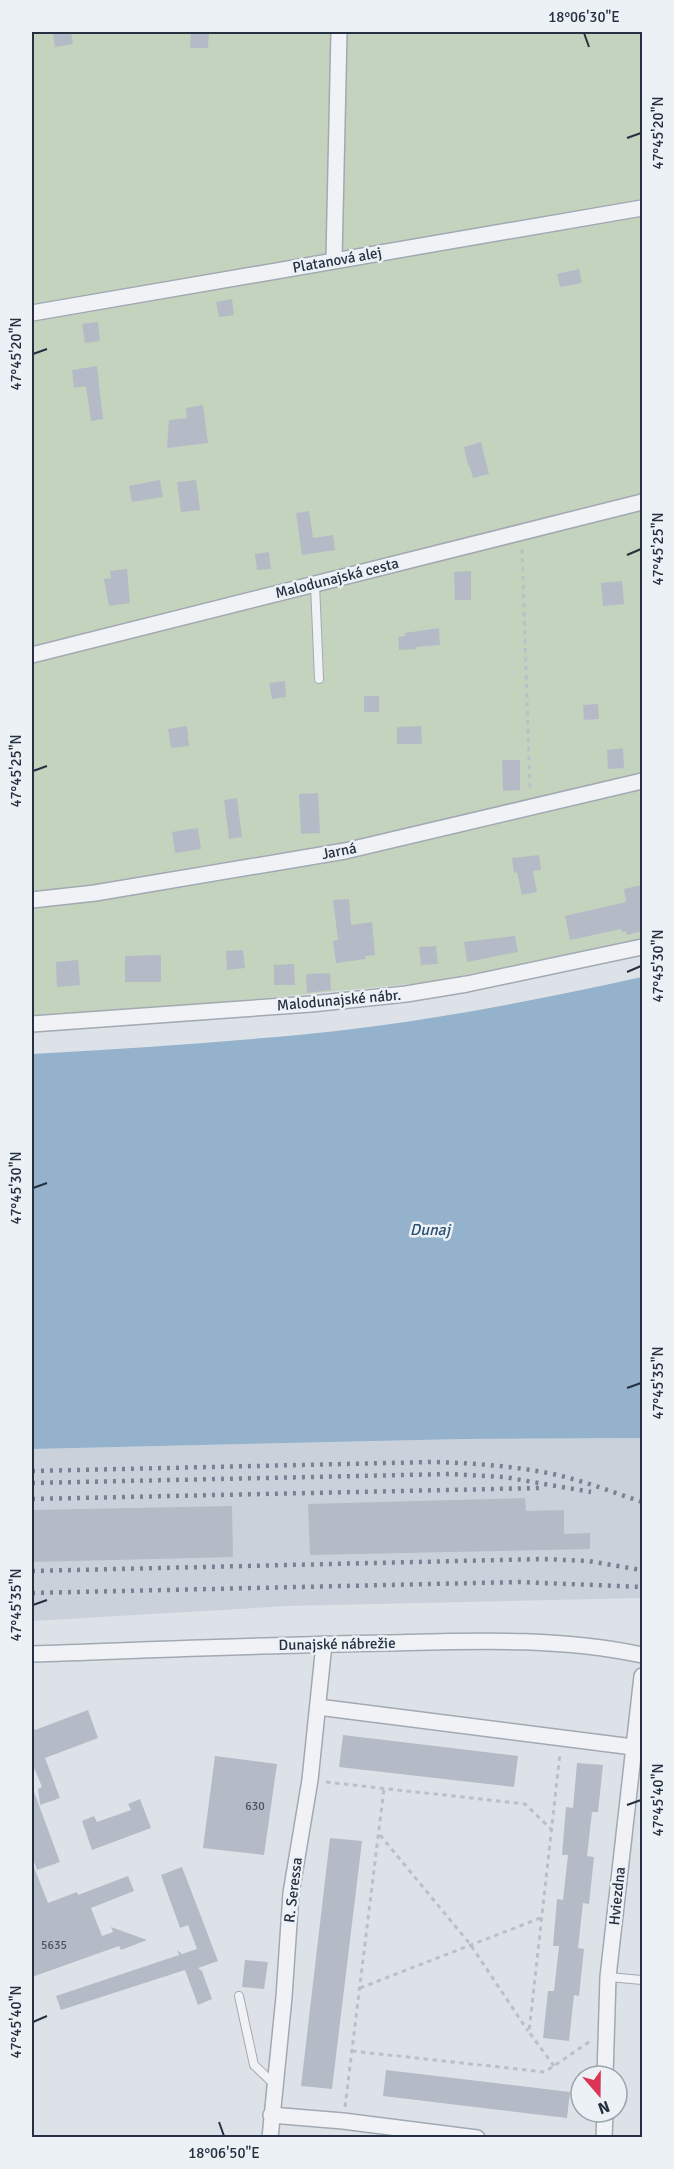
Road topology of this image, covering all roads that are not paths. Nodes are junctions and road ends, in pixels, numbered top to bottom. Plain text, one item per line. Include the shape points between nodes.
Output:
1 (339, 32) edge
2 (642, 208) edge
3 (334, 260) junction
4 (32, 314) edge
5 (642, 502) edge
6 (315, 584) junction
7 (32, 655) edge
8 (319, 679) dead end
9 (642, 781) edge
10 (32, 900) edge
11 (642, 947) edge
12 (32, 1024) edge
13 (324, 1644) junction
14 (32, 1654) edge
15 (642, 1655) edge
16 (642, 1676) edge
17 (318, 1707) junction
18 (639, 1717) edge
19 (633, 1747) junction
20 (608, 1977) junction
21 (642, 1980) edge
22 (239, 1996) dead end
23 (605, 2064) edge
24 (274, 2084) junction
25 (271, 2115) junction
26 (270, 2138) edge
27 (477, 2138) edge

1 - 3 street
2 - 3 street, Platanová alej
3 - 4 street, Platanová alej
5 - 6 street, Malodunajská cesta
6 - 7 street, Malodunajská cesta
6 - 8 lane
9 - 10 street, Jarná via 345,851
11 - 12 street, Malodunajské nábr. via 406,994
13 - 14 street, Dunajské nábrežie
13 - 15 street, Dunajské nábrežie via 517,1640
13 - 17 street, R. Seressa
16 - 18 street, Hviezdna
17 - 19 street
17 - 24 street, R. Seressa via 291,1893
18 - 19 street, Hviezdna
19 - 20 street, Hviezdna
20 - 21 lane
20 - 23 street, Hviezdna
22 - 24 lane via 254,2065
24 - 25 street, R. Seressa
25 - 26 street, R. Seressa
25 - 27 street

